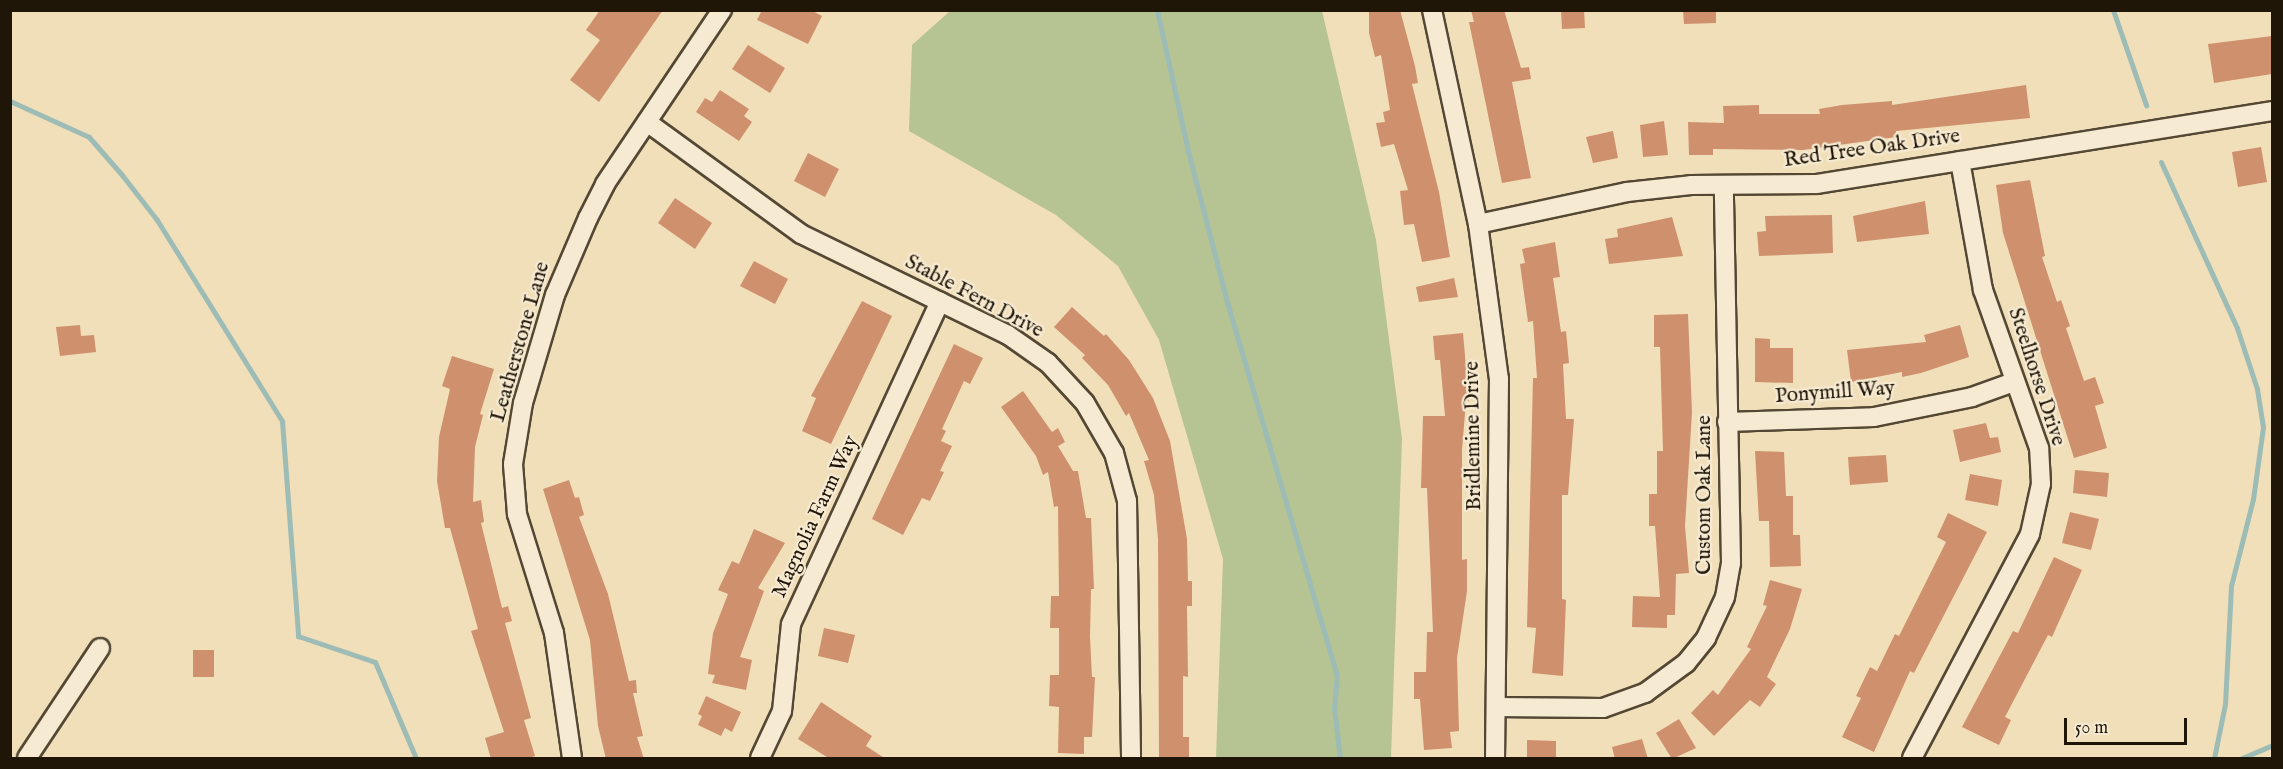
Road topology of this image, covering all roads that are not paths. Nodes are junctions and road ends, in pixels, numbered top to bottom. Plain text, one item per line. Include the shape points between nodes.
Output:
1 (722, 10) edge
2 (1432, 10) edge
3 (2272, 111) edge
4 (647, 122) junction
5 (1960, 161) junction
6 (1724, 186) junction
7 (1478, 224) junction
8 (940, 302) junction
9 (2014, 382) junction
10 (1727, 422) junction
11 (100, 648) dead end
12 (1496, 706) junction
13 (765, 757) edge
14 (27, 759) edge
15 (572, 759) edge
16 (1131, 759) edge
17 (1495, 759) edge
18 (1912, 759) edge

1 - 4 street, Leatherstone Lane
2 - 7 street, Bridlemine Drive
3 - 5 street, Red Tree Oak Drive
4 - 8 street, Stable Fern Drive via 801,234
4 - 15 street, Leatherstone Lane via 605,184 555,295 524,403 513,464 518,516 554,633
5 - 6 street, Red Tree Oak Drive via 1817,184
5 - 9 street, Steelhorse Drive via 1983,290
6 - 7 street, Red Tree Oak Drive via 1627,192
6 - 10 street, Custom Oak Lane
7 - 12 street, Bridlemine Drive via 1499,379
8 - 13 street, Magnolia Farm Way via 791,624 782,711
8 - 16 street, Stable Fern Drive via 1008,335 1048,363 1085,404 1114,453 1126,501
9 - 10 street, Ponymill Way via 1972,397 1874,417
9 - 18 street, Steelhorse Drive via 2039,448 2042,484 2037,511 2030,534
10 - 12 street, Custom Oak Lane via 1731,563 1720,607 1706,638 1686,663 1646,693 1604,708
11 - 14 street
12 - 17 street, Bridlemine Drive

